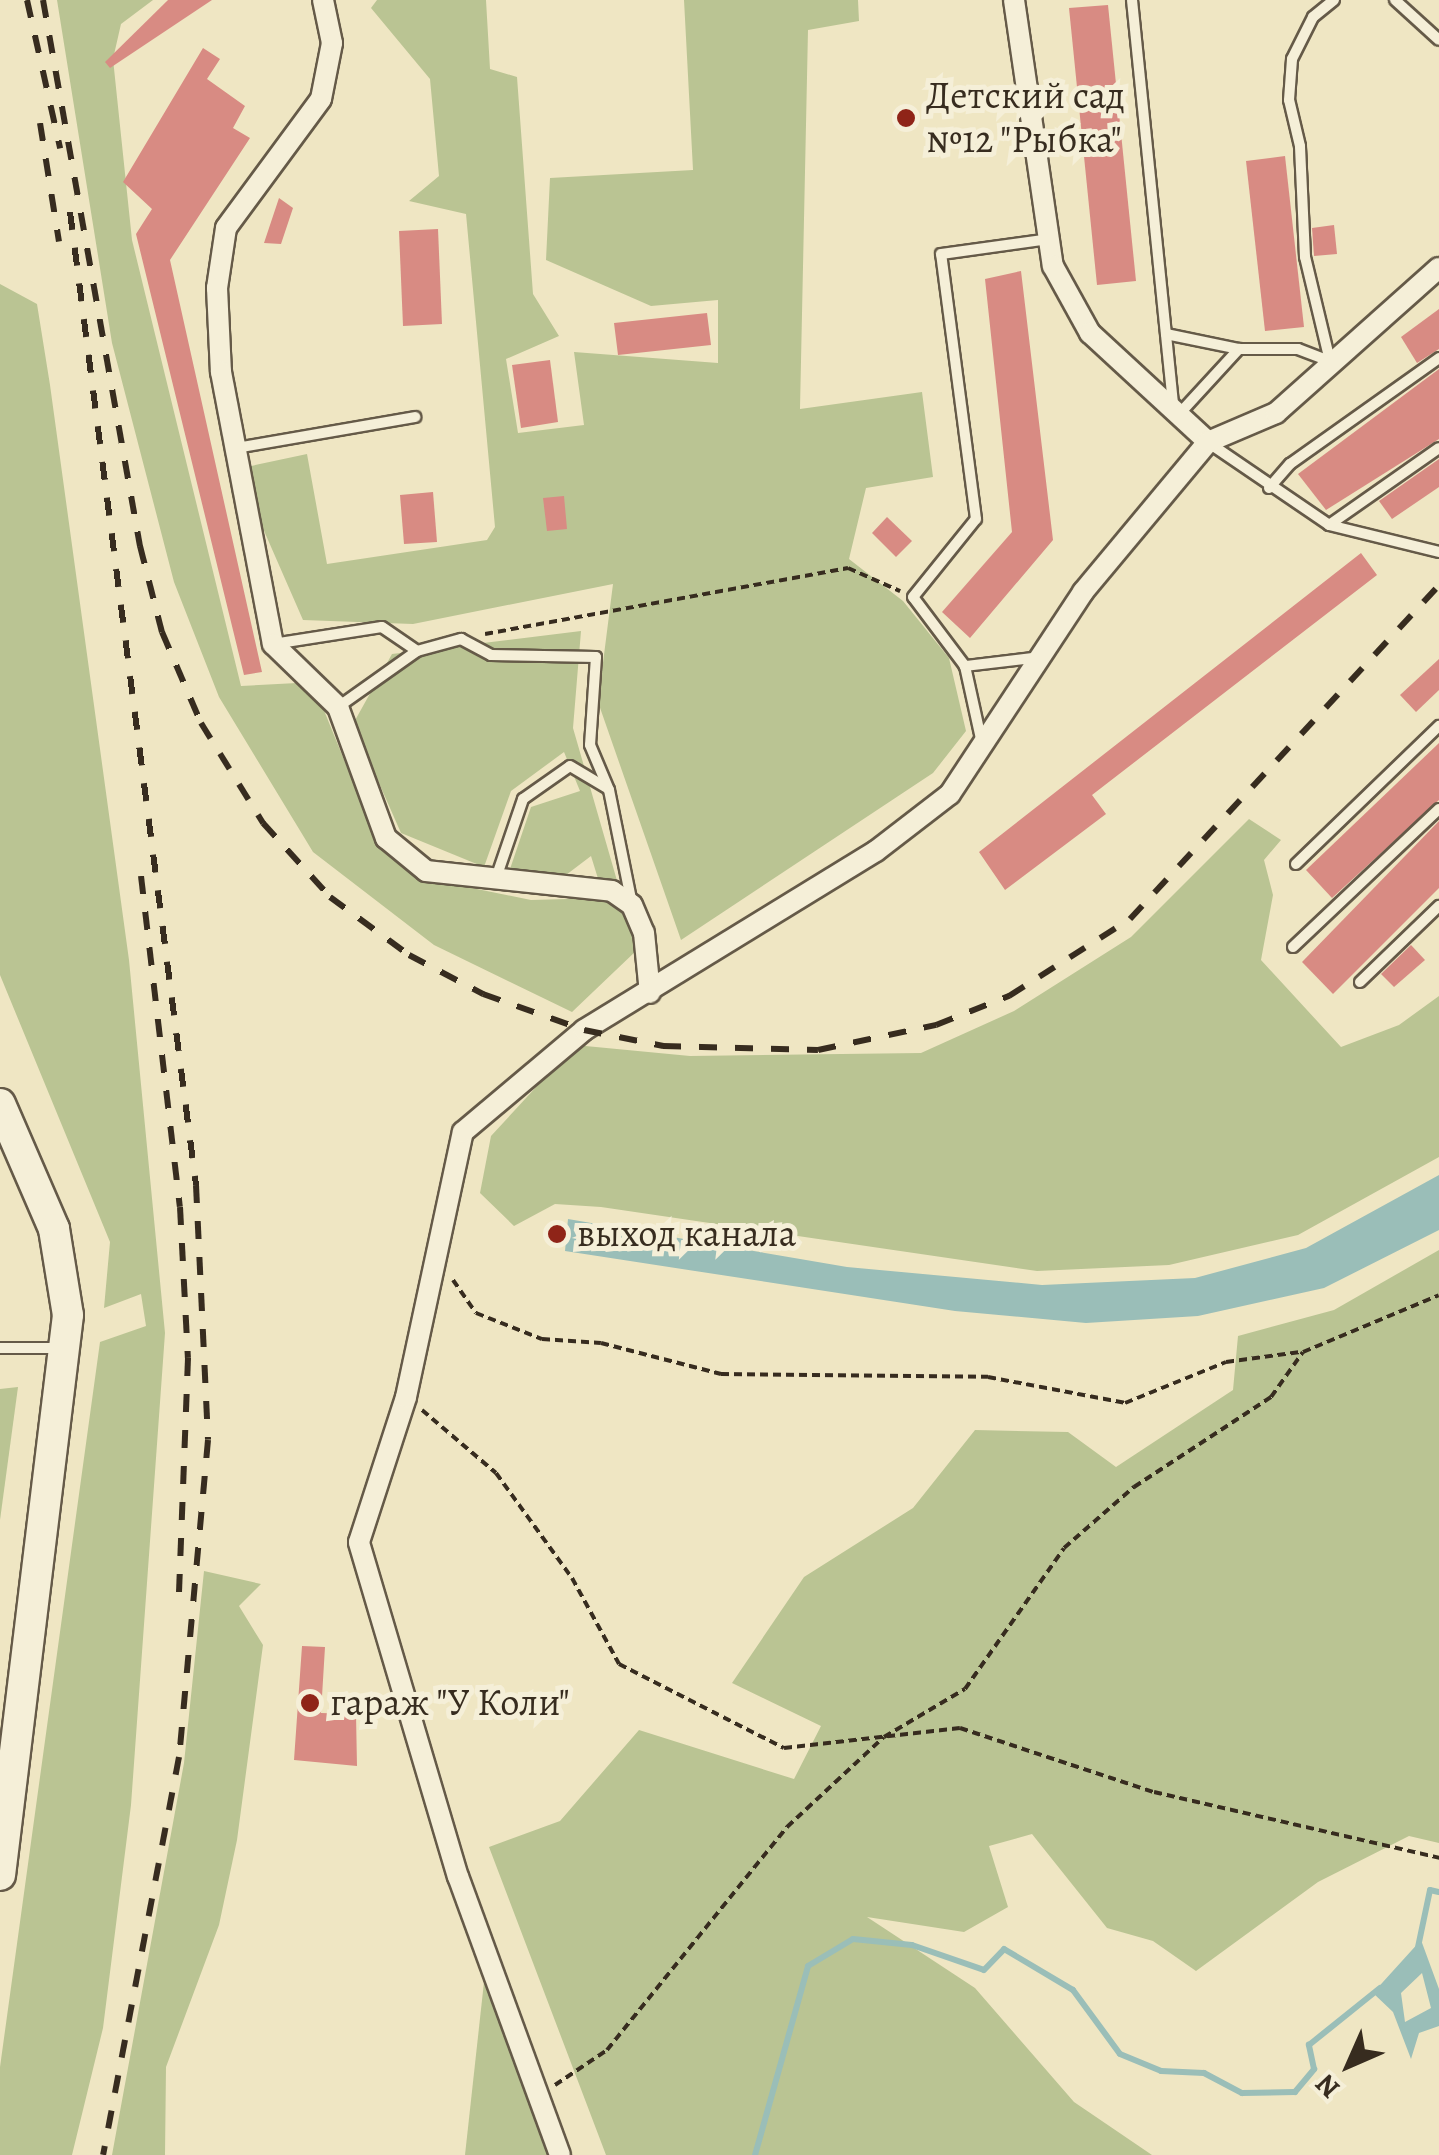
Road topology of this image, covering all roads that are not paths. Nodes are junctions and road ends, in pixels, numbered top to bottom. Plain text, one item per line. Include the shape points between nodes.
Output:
1 (323, 0) edge
2 (1014, 0) edge
3 (1132, 0) edge
4 (1334, 0) edge
5 (1395, 0) edge
6 (1439, 40) edge
7 (1049, 239) junction
8 (1439, 268) edge
9 (1166, 334) junction
10 (1240, 349) junction
11 (1439, 358) edge
12 (1330, 361) junction
13 (1177, 408) junction
14 (414, 417) dead end
15 (1208, 442) junction
16 (235, 448) junction
17 (1439, 448) edge
18 (1269, 488) junction
19 (1328, 525) junction
20 (1439, 552) edge
21 (274, 644) junction
22 (416, 651) junction
23 (1043, 657) junction
24 (965, 666) junction
25 (338, 707) junction
26 (1439, 726) edge
27 (984, 752) junction
28 (609, 790) junction
29 (1439, 809) edge
30 (1296, 864) dead end
31 (494, 882) junction
32 (632, 904) junction
33 (1439, 906) edge
34 (1293, 947) dead end
35 (1360, 982) dead end
36 (650, 993) junction
37 (0, 1104) edge
38 (0, 1348) edge
39 (65, 1348) junction
40 (0, 1875) edge
41 (560, 2155) edge

1 - 16 street via 332,43 321,99 226,228 216,322
2 - 7 street
3 - 9 lane
4 - 12 lane via 1313,18 1292,59 1289,100 1300,146 1305,256
5 - 6 lane
7 - 13 street via 1052,266 1090,333
7 - 24 lane via 941,254 976,519 913,597
8 - 12 street
9 - 10 lane
9 - 13 lane
10 - 12 lane via 1298,349
10 - 13 lane
11 - 18 lane via 1290,464
12 - 15 street via 1276,412
13 - 15 street
14 - 16 lane
15 - 18 lane
15 - 23 street via 1083,592
16 - 21 street
17 - 19 lane
18 - 19 lane
19 - 20 lane
21 - 22 lane via 382,627
21 - 25 street
22 - 25 lane
22 - 28 lane via 461,639 491,655 596,657 590,745
23 - 24 lane
23 - 27 street
24 - 27 lane
25 - 31 street via 386,838 426,871
26 - 30 lane
27 - 36 street via 950,794 876,851
28 - 31 lane via 570,766 523,798
28 - 32 lane
29 - 34 lane
31 - 32 street via 612,891
32 - 36 street via 644,933
33 - 35 lane
36 - 41 street via 584,1030 463,1132 406,1397 358,1542 458,1877
37 - 39 main road via 54,1229 68,1315
38 - 39 lane
39 - 40 main road

